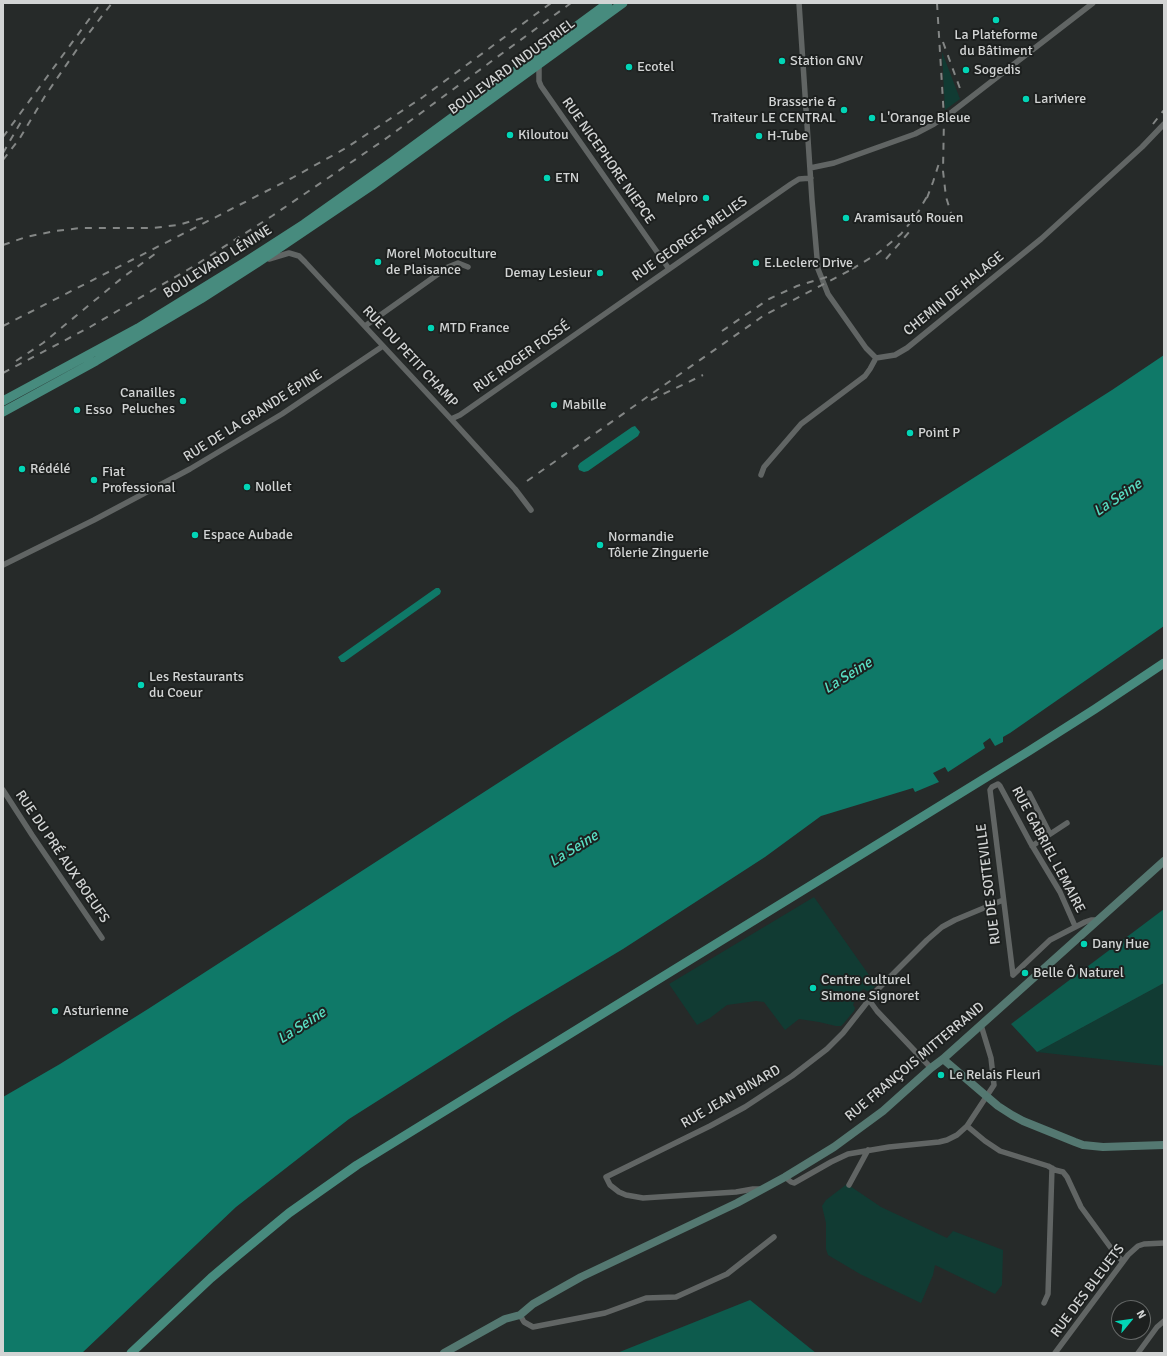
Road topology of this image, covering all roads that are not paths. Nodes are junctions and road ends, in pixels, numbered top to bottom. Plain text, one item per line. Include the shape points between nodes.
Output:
1 (608, 3) edge
2 (623, 3) edge
3 (1094, 3) edge
4 (800, 4) edge
5 (540, 64) junction
6 (1164, 124) edge
7 (437, 129) joint
8 (436, 140) joint
9 (810, 168) junction
10 (810, 178) junction
11 (257, 263) junction
12 (468, 267) dead end
13 (669, 269) junction
14 (365, 326) junction
15 (586, 327) joint
16 (383, 346) junction
17 (876, 358) junction
18 (3, 401) edge
19 (3, 412) edge
20 (451, 419) junction
21 (761, 475) dead end
22 (531, 510) dead end
23 (3, 565) edge
24 (1164, 664) edge
25 (3, 790) edge
26 (990, 790) joint
27 (1029, 793) dead end
28 (1067, 823) dead end
29 (1050, 834) junction
30 (1032, 846) junction
31 (1164, 861) edge
32 (1003, 900) junction
33 (1098, 920) junction
34 (1075, 926) junction
35 (102, 938) dead end
36 (1012, 975) joint
37 (869, 1000) junction
38 (981, 1025) junction
39 (943, 1059) junction
40 (931, 1068) junction
41 (986, 1096) junction
42 (967, 1126) junction
43 (1164, 1145) edge
44 (868, 1150) junction
45 (1052, 1168) junction
46 (785, 1177) junction
47 (849, 1185) dead end
48 (764, 1189) junction
49 (774, 1237) dead end
50 (1164, 1243) edge
51 (1123, 1262) junction
52 (1044, 1303) dead end
53 (520, 1315) junction
54 (1164, 1321) edge
55 (130, 1353) edge
56 (444, 1353) edge
57 (1055, 1353) edge
58 (1138, 1353) edge

1 - 7 main road, BOULEVARD INDUSTRIEL
2 - 5 main road, BOULEVARD INDUSTRIEL
3 - 9 street via 934,124 915,134 834,164
4 - 9 street
5 - 8 main road, BOULEVARD INDUSTRIEL
5 - 13 street, RUE NICEPHORE NIEPCE via 541,86
6 - 17 street, CHEMIN DE HALAGE via 1041,239 907,348 895,355
7 - 18 main road, BOULEVARD LÉNINE via 327,208 245,262 138,328
8 - 11 main road, BOULEVARD LÉNINE
9 - 10 street
10 - 13 street, RUE GEORGES MELIES via 799,179 791,184
10 - 17 street via 817,260 822,279 828,294
11 - 14 street, RUE DU PETIT CHAMP via 281,254 299,256
11 - 19 main road, BOULEVARD LÉNINE via 109,353
12 - 14 street via 458,263 448,267
13 - 15 street, RUE GEORGES MELIES
14 - 16 street, RUE DU PETIT CHAMP
15 - 20 street, RUE ROGER FOSSÉ
16 - 20 street, RUE DU PETIT CHAMP
16 - 23 street, RUE DE LA GRANDE ÉPINE via 282,414 190,469
17 - 21 street via 865,376 801,424 764,467
20 - 22 street, RUE DU PETIT CHAMP
24 - 55 main road via 1028,751 358,1165 289,1213 180,1306
25 - 35 street, RUE DU PRÉ AUX BOEUFS
26 - 30 street, RUE GABRIEL LEMAIRE via 996,784 1000,786
26 - 32 street, RUE DE SOTTEVILLE
27 - 29 street
28 - 29 street
29 - 30 street
30 - 34 street, RUE GABRIEL LEMAIRE via 1060,892
31 - 33 street, RUE FRANÇOIS MITTERRAND
32 - 36 street, RUE DE SOTTEVILLE
32 - 37 street, RUE JEAN BINARD via 942,927 926,940
33 - 34 street, RUE GABRIEL LEMAIRE
33 - 38 street, RUE FRANÇOIS MITTERRAND
34 - 36 street, RUE GABRIEL LEMAIRE via 1050,940
37 - 40 street
37 - 48 street, RUE JEAN BINARD via 827,1049 769,1092 710,1126 606,1177 610,1185 619,1192 643,1198
38 - 39 street, RUE FRANÇOIS MITTERRAND
38 - 41 street via 991,1058 994,1081
39 - 40 street, RUE FRANÇOIS MITTERRAND
39 - 41 street
40 - 46 street, RUE FRANÇOIS MITTERRAND via 869,1122
41 - 42 street
41 - 43 street via 1023,1121 1083,1145
42 - 44 street via 947,1140
42 - 45 street via 1000,1151
44 - 46 street via 839,1158 796,1182 791,1182
44 - 47 street
45 - 51 street via 1064,1172 1080,1207
45 - 52 street via 1048,1294
46 - 48 street, RUE FRANÇOIS MITTERRAND
48 - 53 street, RUE FRANÇOIS MITTERRAND via 581,1277 533,1304
49 - 53 street via 727,1274 676,1298 646,1298 605,1312 533,1327 524,1322
50 - 51 street, RUE DES BLEUETS via 1150,1242 1138,1246
51 - 57 street, RUE DES BLEUETS
53 - 56 street via 505,1319
54 - 58 street

